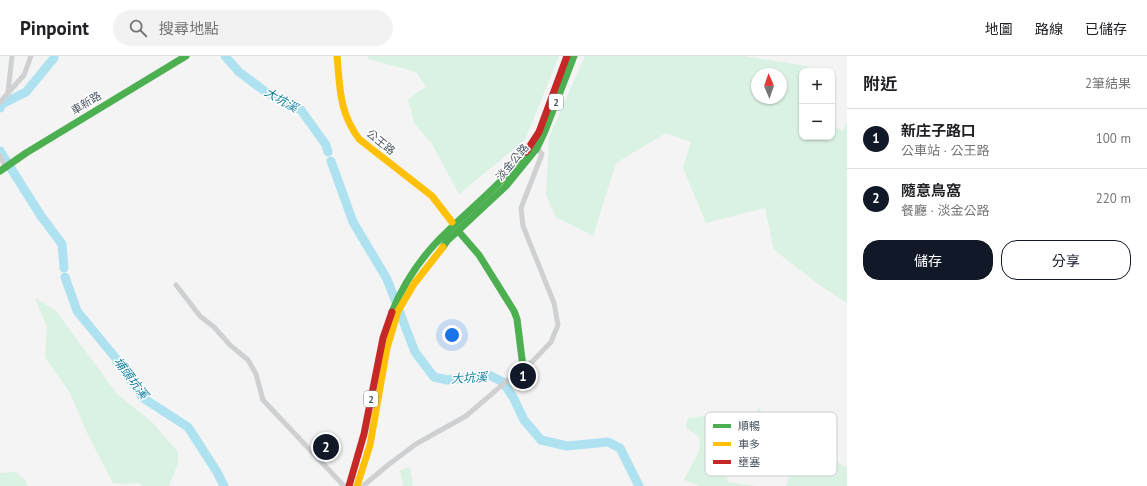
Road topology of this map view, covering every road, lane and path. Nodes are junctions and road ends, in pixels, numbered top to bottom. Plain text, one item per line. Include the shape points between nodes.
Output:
1 (12, 56) edge
2 (31, 56) edge
3 (186, 56) edge
4 (337, 56) edge
5 (566, 56) edge
6 (574, 56) edge
7 (8, 92) junction
8 (0, 102) edge
9 (535, 146) junction
10 (0, 156) edge
11 (4, 167) edge
12 (452, 222) dead end
13 (460, 232) dead end
14 (176, 285) dead end
15 (403, 295) junction
16 (523, 366) junction
17 (344, 486) edge
18 (349, 486) edge
19 (357, 486) edge
20 (363, 486) edge

1 - 7 street
2 - 7 street via 24,75
3 - 11 main road, 車新路
4 - 12 main road, 公王路 via 344,114 350,128 359,139 432,196
5 - 9 main road, 淡金公路 / 2
6 - 9 main road, 淡金公路 / 2 via 545,132
7 - 8 street
9 - 15 main road, 淡金公路 / 2 via 463,222 421,261
9 - 16 street via 542,154 521,208 523,226 554,303 558,325 551,342 532,362
10 - 11 street
13 - 16 main road via 479,255 514,311
14 - 17 street via 200,316 248,360 256,374 263,400
15 - 18 main road, 2 via 391,311 379,349 361,447
15 - 19 main road, 2 via 389,339 370,445
16 - 20 street via 466,416 416,444

